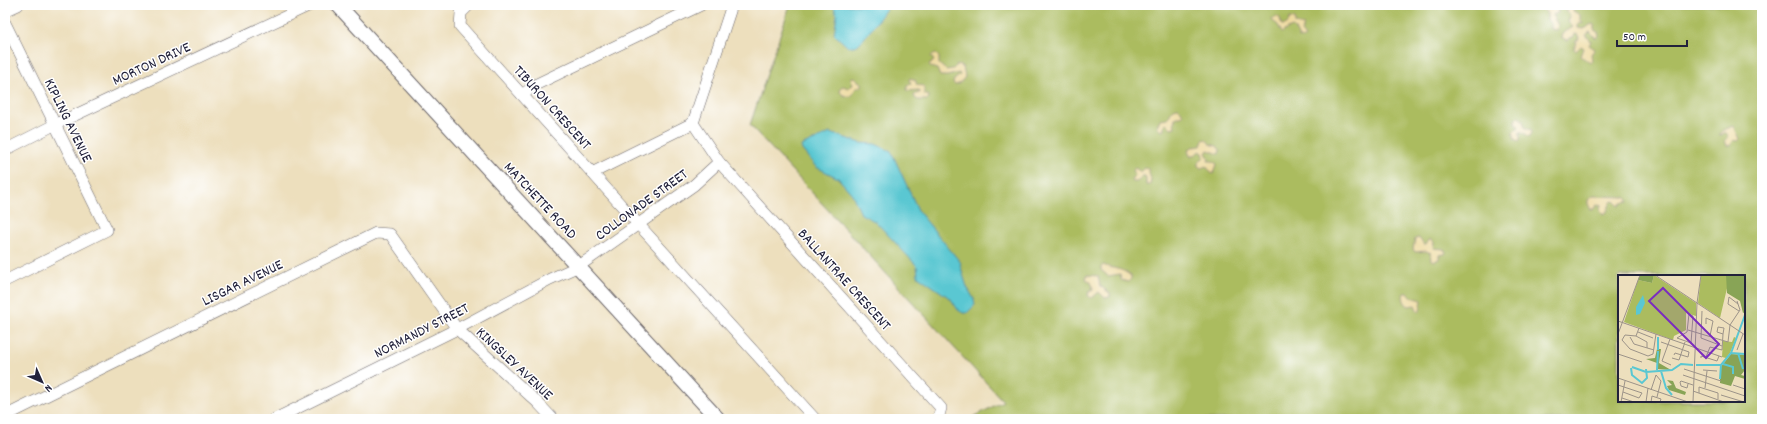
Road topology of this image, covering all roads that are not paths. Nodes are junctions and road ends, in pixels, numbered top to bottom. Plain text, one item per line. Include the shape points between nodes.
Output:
1 (18, 5) edge
2 (310, 5) edge
3 (338, 5) edge
4 (469, 5) edge
5 (701, 5) edge
6 (732, 5) edge
7 (5, 12) edge
8 (5, 23) edge
9 (522, 95) junction
10 (693, 123) junction
11 (54, 125) junction
12 (5, 150) edge
13 (719, 162) junction
14 (592, 173) junction
15 (639, 225) junction
16 (579, 266) junction
17 (5, 281) edge
18 (457, 330) junction
19 (5, 416) edge
20 (277, 419) edge
21 (553, 419) edge
22 (718, 419) edge
23 (815, 419) edge
24 (938, 419) edge

1 - 7 street
2 - 11 street, MORTON DRIVE
3 - 16 street, MATCHETTE ROAD
4 - 9 street, TIBURON CRESCENT via 461,13 460,26
5 - 9 street via 537,84
6 - 10 street
8 - 11 street, KIPLING AVENUE
9 - 14 street, TIBURON CRESCENT
10 - 13 street
10 - 14 street
11 - 12 street, MORTON DRIVE
11 - 17 street, KIPLING AVENUE via 107,230
13 - 15 street, COLLONADE STREET via 694,185
13 - 24 street, BALLANTRAE CRESCENT via 941,408
14 - 15 street, TIBURON CRESCENT
15 - 16 street, COLLONADE STREET
15 - 23 street
16 - 18 street, NORMANDY STREET
16 - 22 street, MATCHETTE ROAD
18 - 19 street, LISGAR AVENUE via 390,234 376,233
18 - 20 street, NORMANDY STREET
18 - 21 street, KINGSLEY AVENUE

